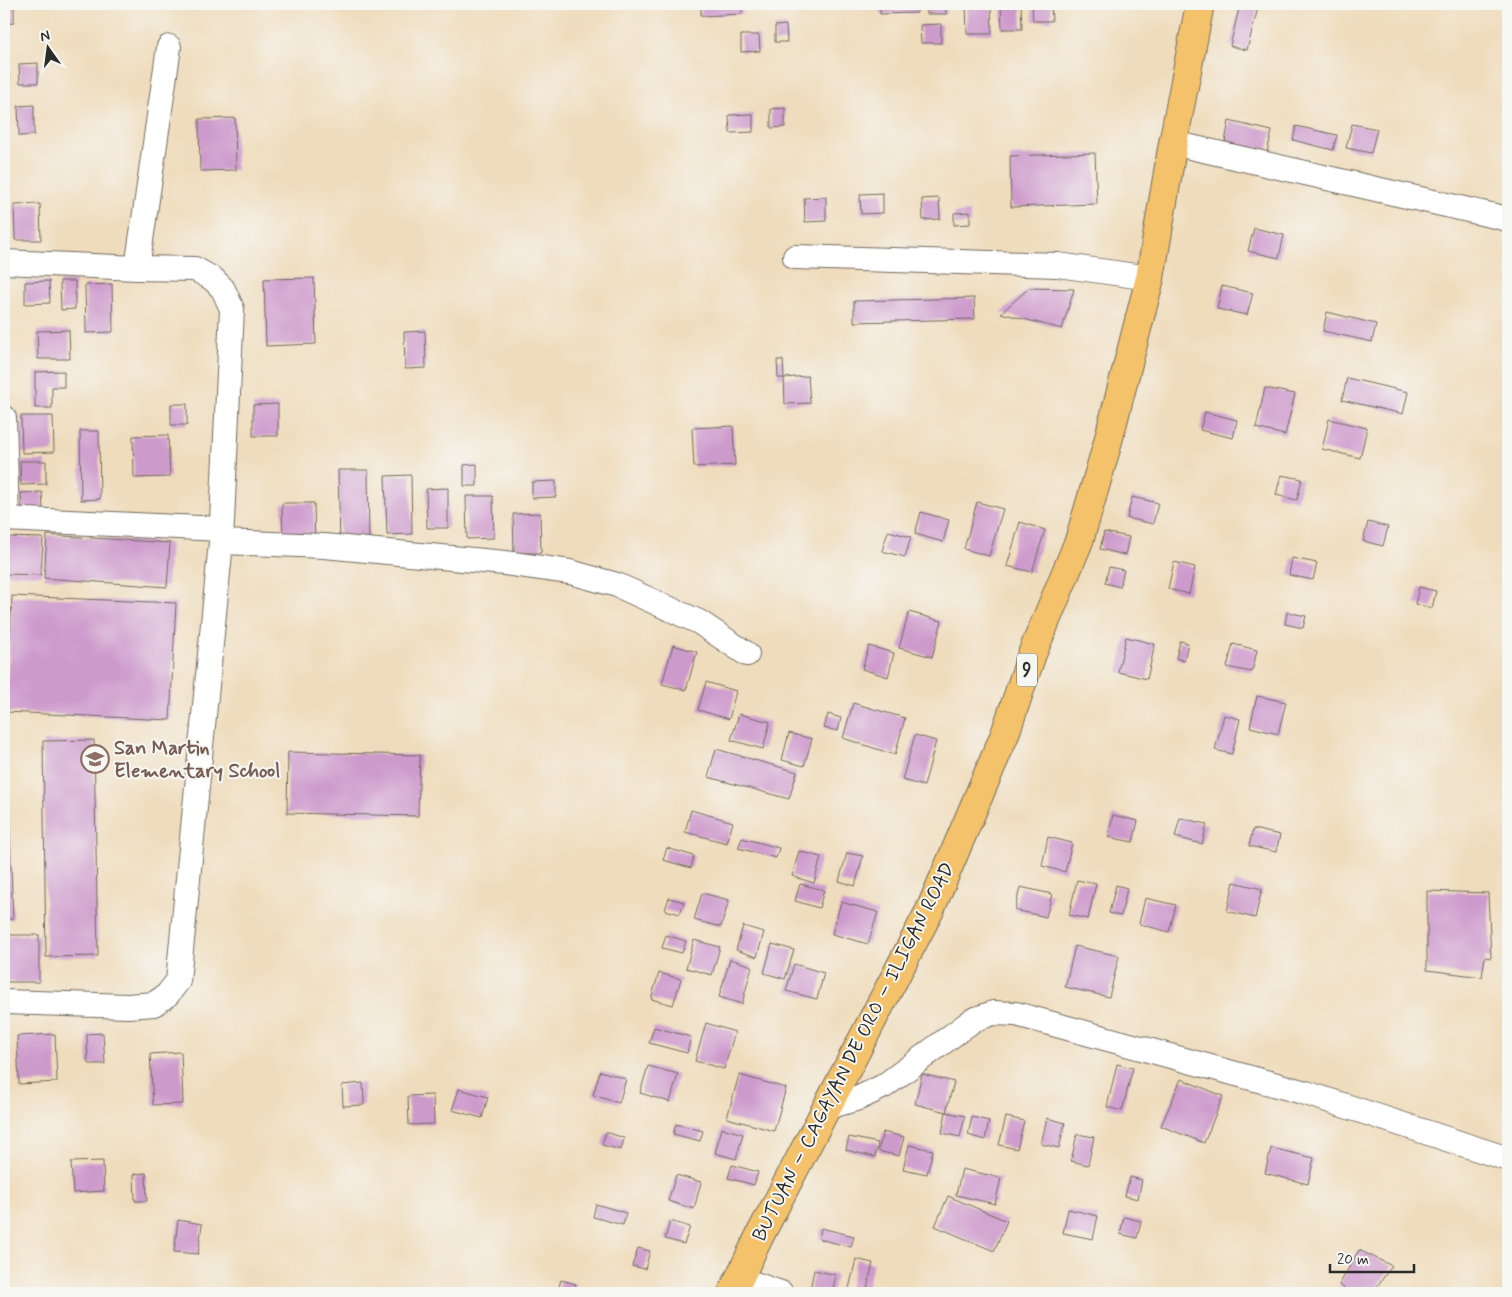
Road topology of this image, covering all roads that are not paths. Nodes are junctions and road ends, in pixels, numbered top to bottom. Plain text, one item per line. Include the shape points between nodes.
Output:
1 (1200, 4) edge
2 (169, 47) dead end
3 (1173, 142) junction
4 (1508, 219) edge
5 (795, 257) dead end
6 (4, 262) edge
7 (137, 268) junction
8 (1150, 278) junction
9 (4, 418) edge
10 (5, 520) edge
11 (221, 535) junction
12 (747, 654) dead end
13 (4, 1002) edge
14 (828, 1107) junction
15 (1508, 1159) edge
16 (736, 1286) edge
17 (781, 1293) edge

1 - 3 highway, BUTUAN – CAGAYAN DE ORO – ILIGAN ROAD / 9
2 - 7 street
3 - 4 street
3 - 8 highway, BUTUAN – CAGAYAN DE ORO – ILIGAN ROAD / 9
5 - 8 street via 1058,265
6 - 7 street
7 - 11 street via 195,269 223,289 232,309
8 - 14 highway, BUTUAN – CAGAYAN DE ORO – ILIGAN ROAD / 9 via 1079,541 1032,654 1005,734 930,910
9 - 10 street
10 - 11 street
11 - 12 street via 570,572 617,585 699,622
11 - 13 street via 178,981 154,1004
14 - 15 street via 884,1086 973,1020 993,1013 1016,1014 1306,1093
14 - 16 highway, BUTUAN – CAGAYAN DE ORO – ILIGAN ROAD / 9
16 - 17 street

